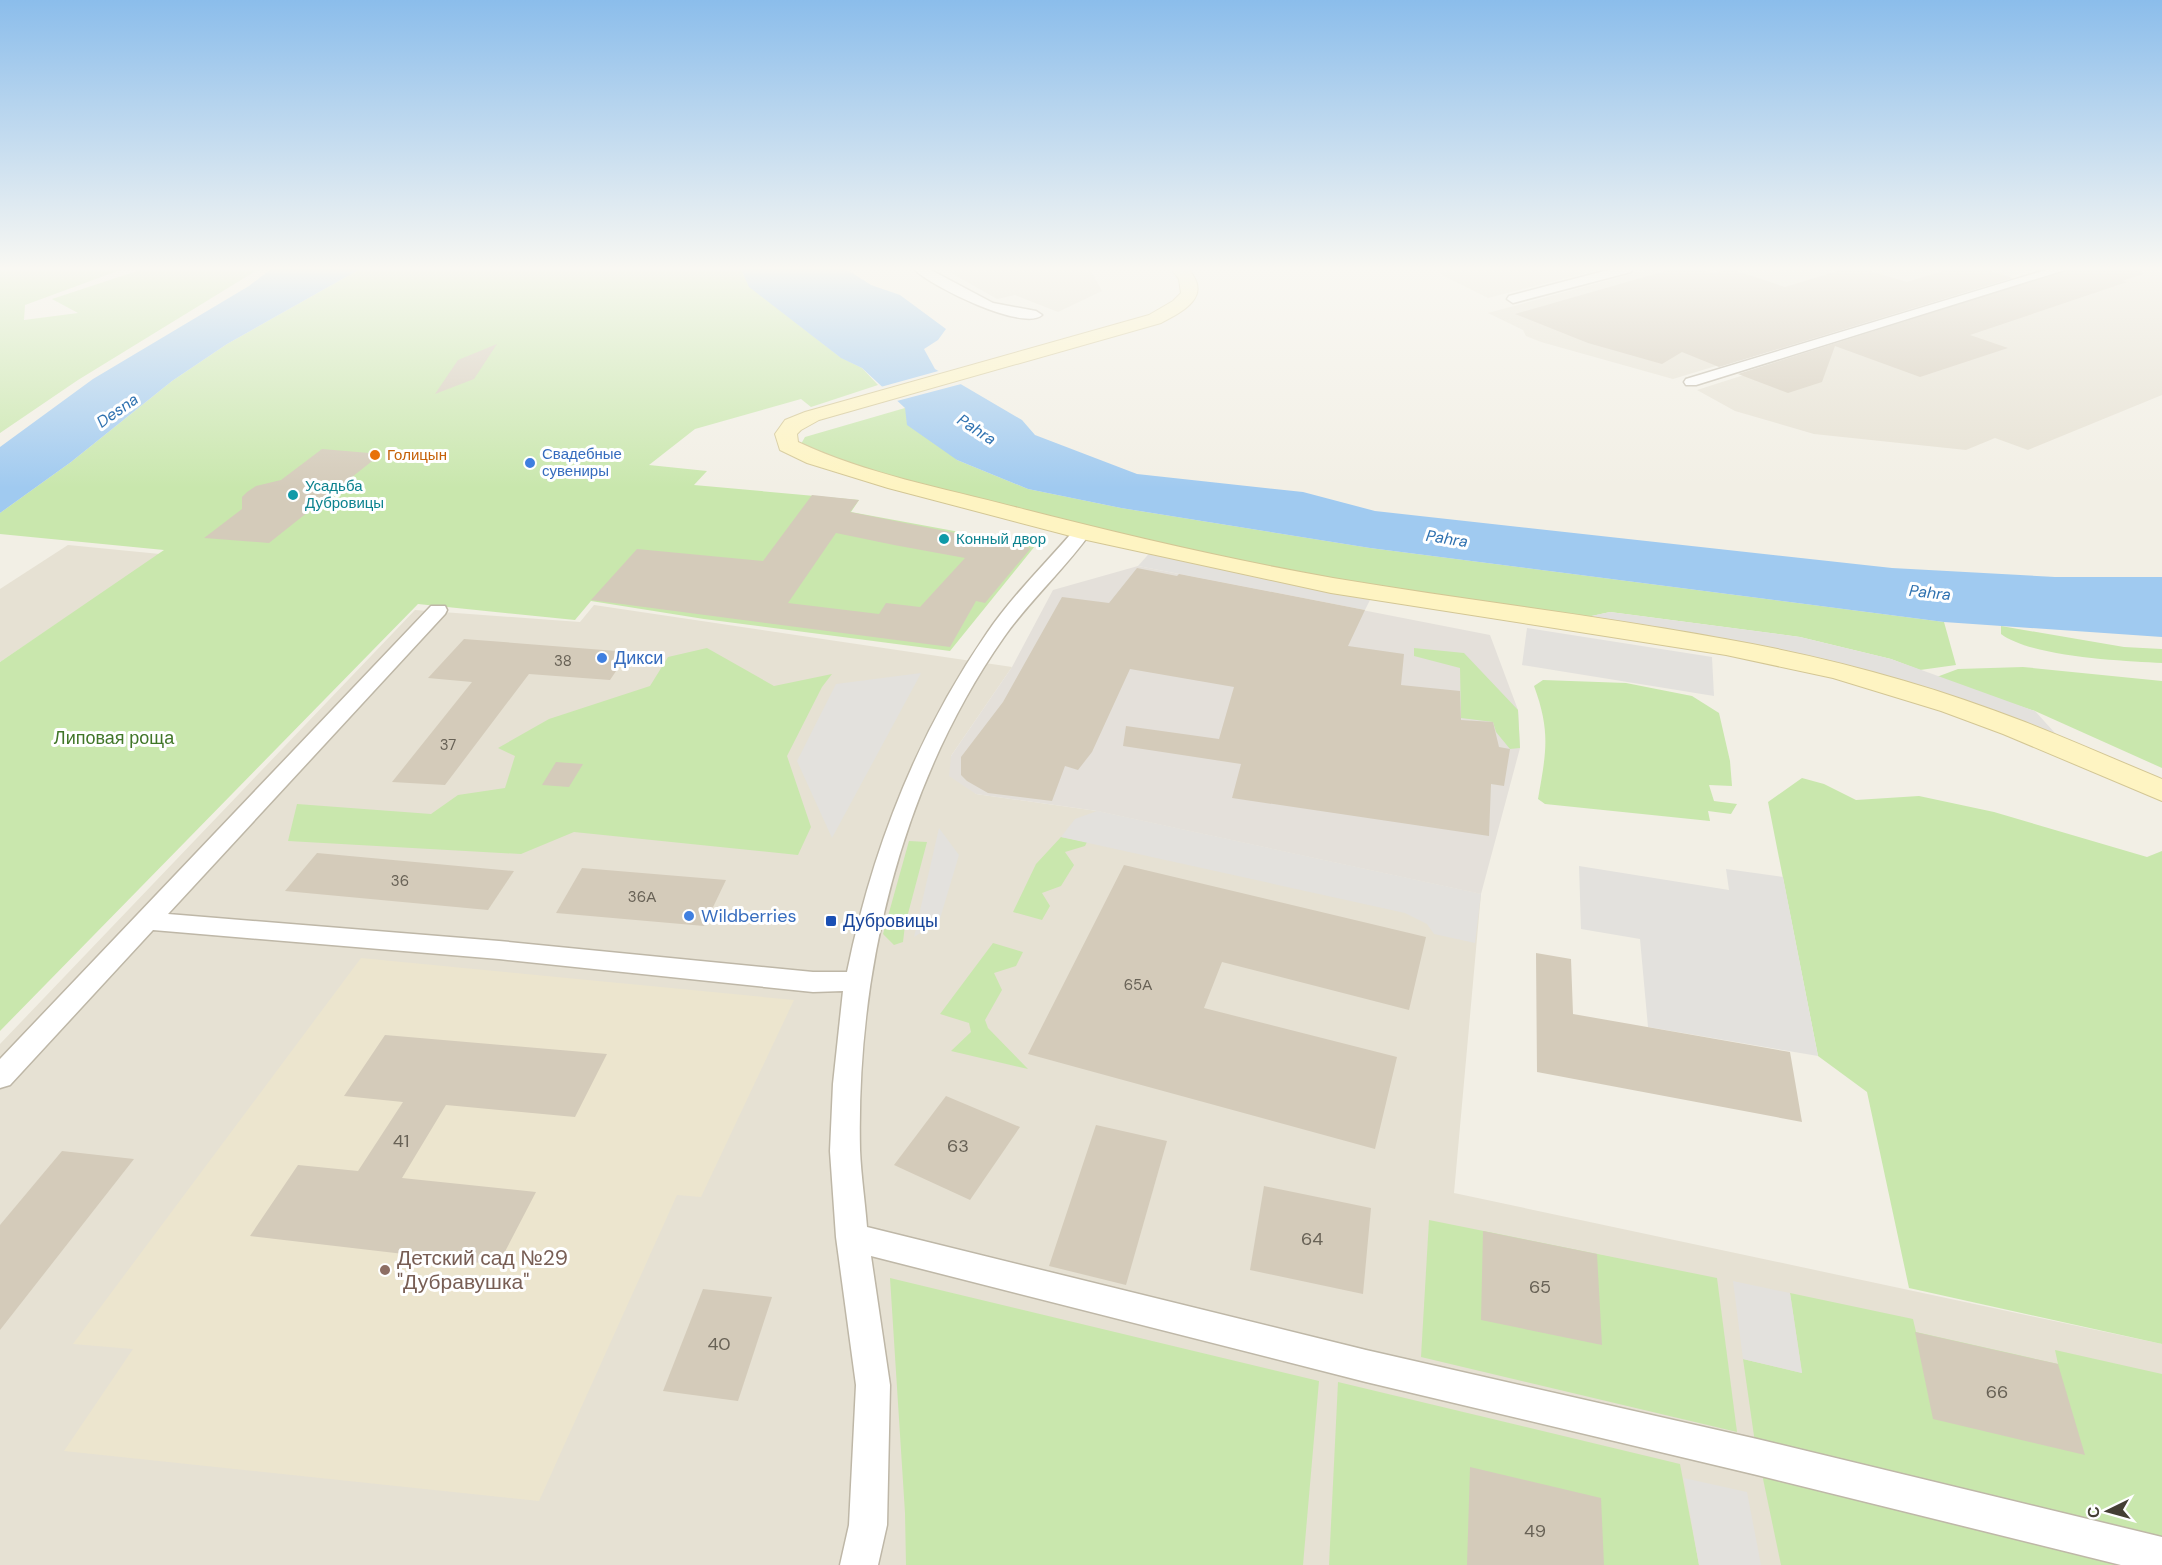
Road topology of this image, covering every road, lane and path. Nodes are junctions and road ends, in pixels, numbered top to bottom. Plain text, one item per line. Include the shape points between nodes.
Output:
1 (1076, 342) edge
2 (1822, 342) edge
3 (1691, 382) dead end
4 (1082, 532) junction
5 (438, 610) dead end
6 (2162, 791) edge
7 (145, 921) junction
8 (858, 981) junction
9 (0, 1077) edge
10 (852, 1238) junction
11 (2162, 1556) edge
12 (859, 1565) edge

1 - 4 main road via 820,414 793,425 786,434 788,445 815,458
2 - 3 street
4 - 6 main road via 1331,585 1726,647 1839,671 2014,728
4 - 8 street via 996,634 946,715 895,833 870,919
5 - 7 street
7 - 8 street via 499,950 794,980
7 - 9 street
8 - 10 street via 846,1084 845,1151
10 - 11 street via 1366,1366
10 - 12 street via 873,1385 868,1525

